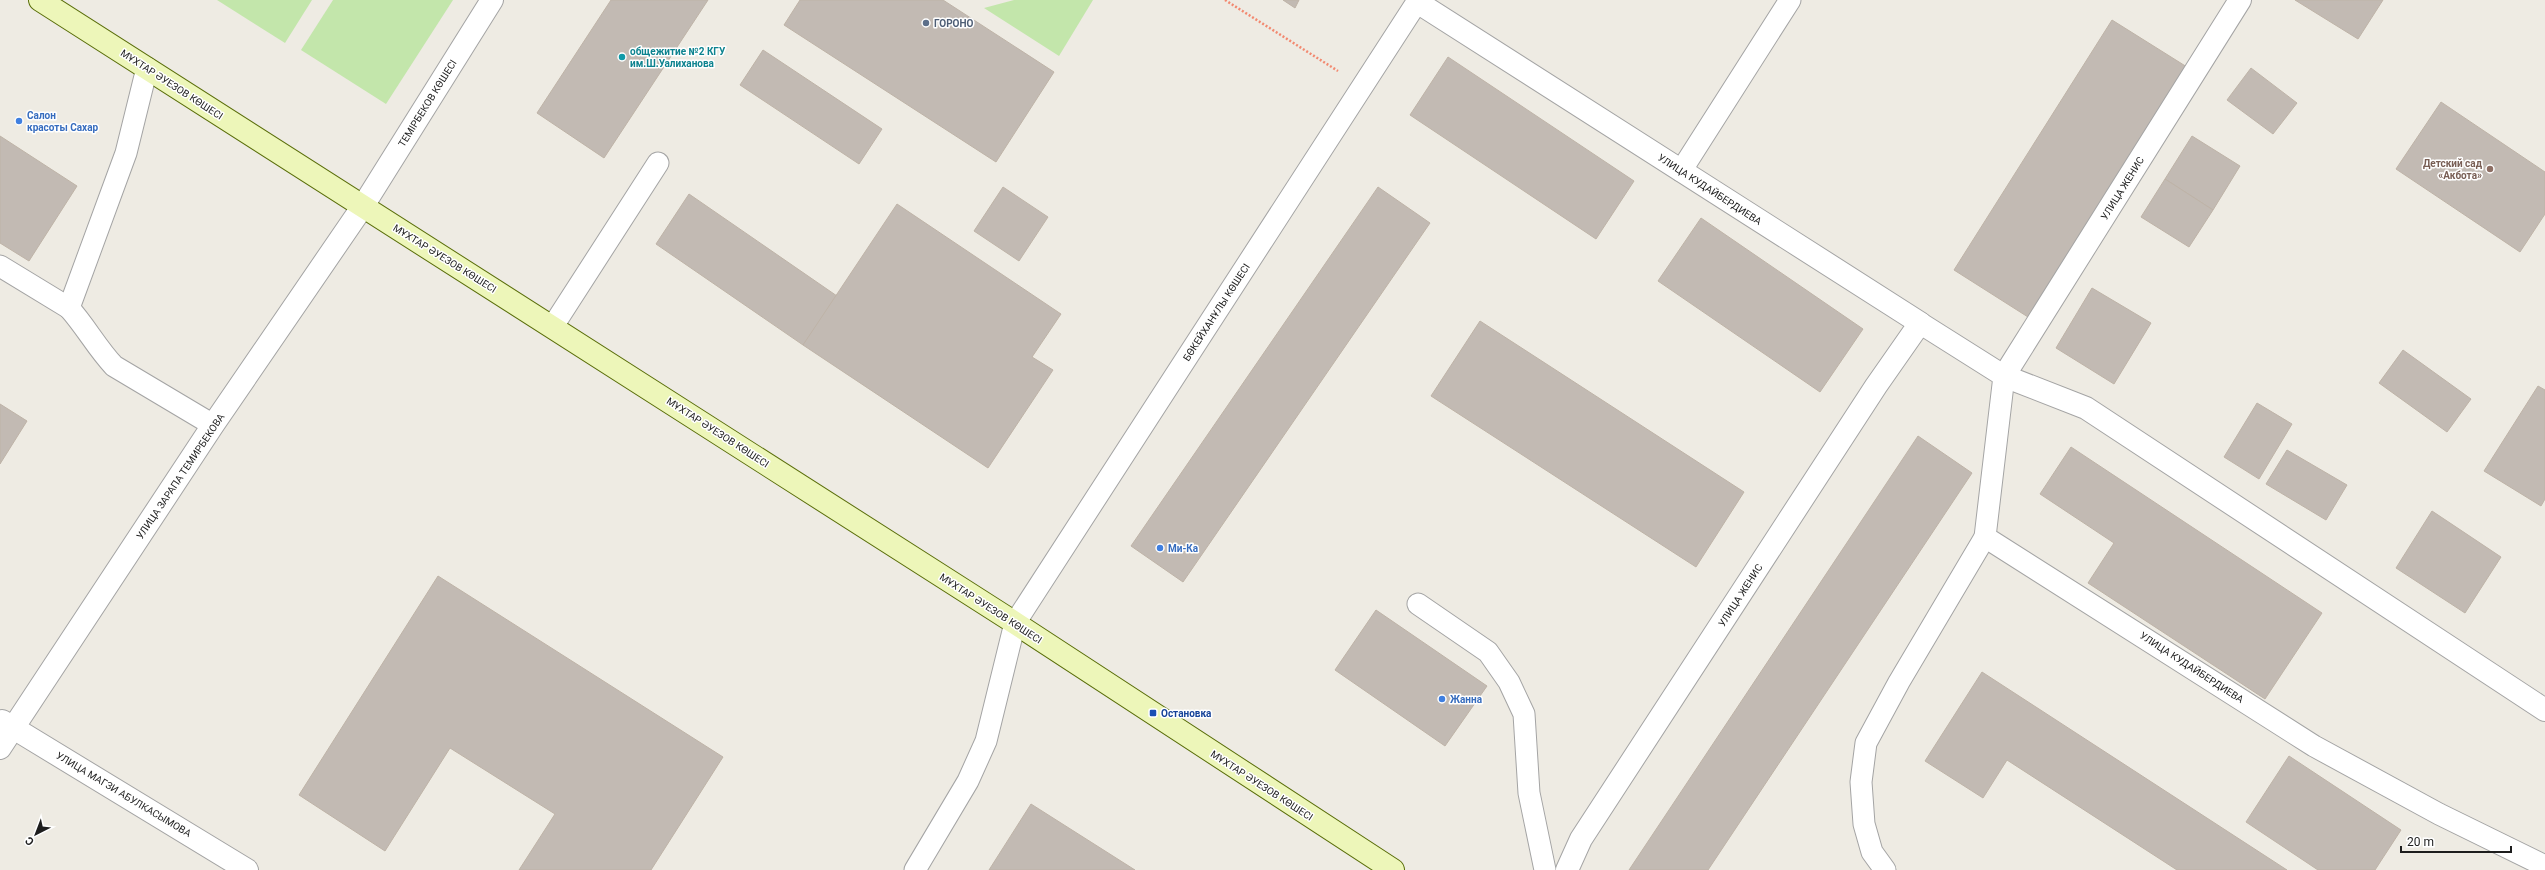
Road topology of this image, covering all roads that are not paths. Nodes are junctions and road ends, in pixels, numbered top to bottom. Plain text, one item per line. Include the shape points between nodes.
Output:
1 (40, 0) edge
2 (492, 0) edge
3 (1790, 0) edge
4 (2240, 0) edge
5 (1417, 2) joint
6 (147, 68) junction
7 (658, 163) dead end
8 (1681, 171) junction
9 (363, 206) junction
10 (0, 266) edge
11 (69, 308) junction
12 (1920, 323) junction
13 (553, 326) junction
14 (2004, 376) junction
15 (213, 425) junction
16 (1985, 537) junction
17 (1418, 604) dead end
18 (1015, 624) junction
19 (2545, 710) edge
20 (6, 724) edge
21 (0, 748) edge
22 (2545, 866) edge
23 (247, 870) edge
24 (915, 870) edge
25 (1393, 870) edge
26 (1546, 870) edge
27 (1567, 870) edge
28 (1885, 870) edge

1 - 6 main road, МҰХТАР ӘУЕЗОВ КӨШЕСІ
2 - 9 street, ТЕМІРБЕКОВ КӨШЕСІ
3 - 8 lane
4 - 14 street, УЛИЦА ЖЕНИС
5 - 8 street, УЛИЦА КУДАЙБЕРДИЕВА
5 - 18 lane, БӨКЕЙХАНҰЛЫ КӨШЕСІ
6 - 9 main road, МҰХТАР ӘУЕЗОВ КӨШЕСІ
6 - 11 lane via 126,153
7 - 13 lane
8 - 12 street, УЛИЦА КУДАЙБЕРДИЕВА
9 - 13 main road, МҰХТАР ӘУЕЗОВ КӨШЕСІ
9 - 15 street, УЛИЦА ЗАРАПА ТЕМИРБЕКОВА
10 - 11 lane
11 - 15 lane via 87,329 101,353 114,366
12 - 14 lane, УЛИЦА КУДАЙБЕРДИЕВА
12 - 27 street, УЛИЦА ЖЕНИС via 1876,386 1585,833
13 - 18 main road, МҰХТАР ӘУЕЗОВ КӨШЕСІ
14 - 16 lane
14 - 19 street, УЛИЦА КУДАЙБЕРДИЕВА via 2086,408
15 - 20 street, УЛИЦА ЗАРАПА ТЕМИРБЕКОВА
16 - 22 lane, УЛИЦА КУДАЙБЕРДИЕВА via 2314,746 2439,814
16 - 28 lane via 1866,743 1861,782 1864,824 1872,852
17 - 26 lane via 1488,652 1510,682 1524,714 1529,793
18 - 24 lane, БӨКЕЙХАНҰЛЫ КӨШЕСІ via 986,741 968,781
18 - 25 main road, МҰХТАР ӘУЕЗОВ КӨШЕСІ
20 - 21 street, УЛИЦА ЗАРАПА ТЕМИРБЕКОВА
20 - 23 street, УЛИЦА МАГЗИ АБУЛКАСЫМОВА

